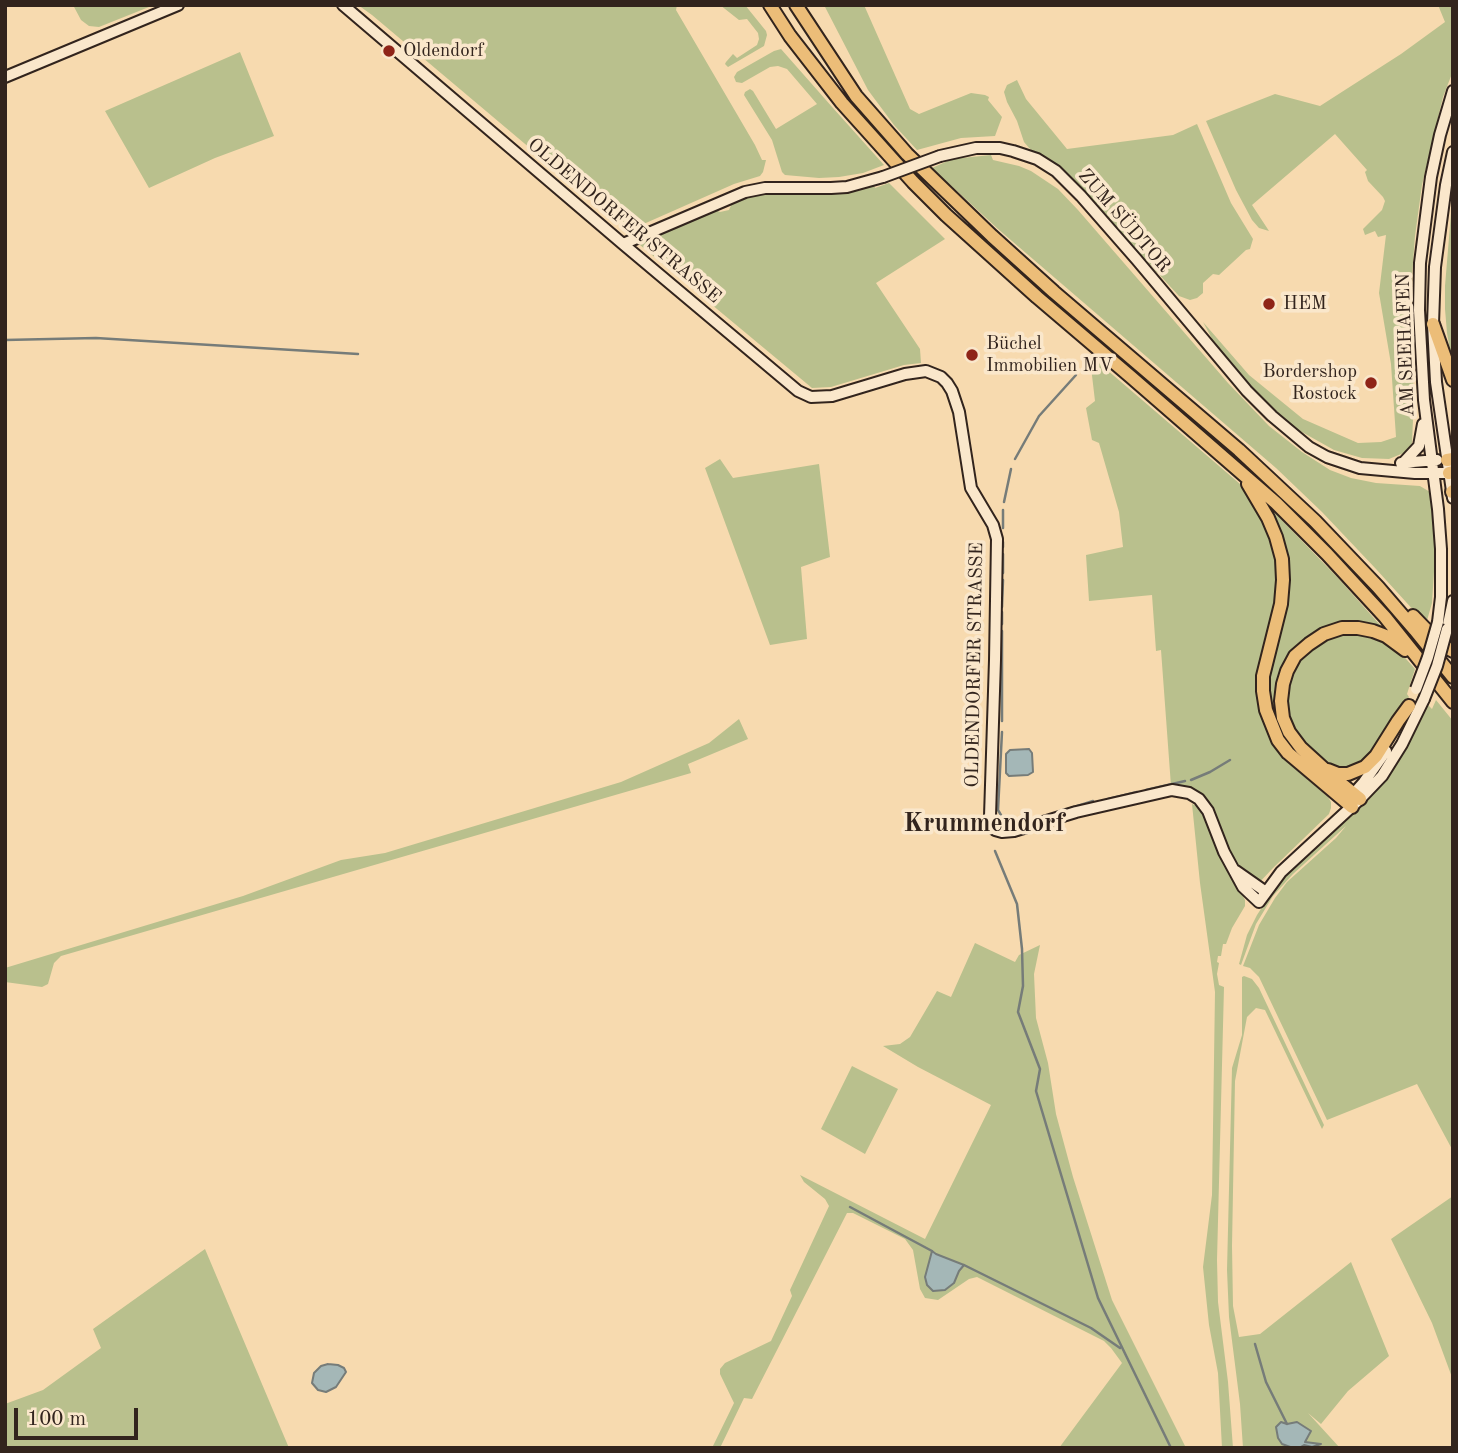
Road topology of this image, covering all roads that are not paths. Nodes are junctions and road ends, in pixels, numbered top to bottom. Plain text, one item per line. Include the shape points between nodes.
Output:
1 (178, 5) edge
2 (343, 5) edge
3 (770, 5) edge
4 (796, 5) edge
5 (5, 77) edge
6 (1453, 91) edge
7 (1453, 152) edge
8 (623, 244) junction
9 (1433, 324) junction
10 (1453, 380) edge
11 (1424, 400) junction
12 (1432, 461) junction
13 (1405, 462) junction
14 (1450, 466) edge
15 (1241, 471) junction
16 (1381, 471) junction
17 (1434, 473) junction
18 (1452, 491) edge
19 (1453, 498) edge
20 (1378, 587) junction
21 (1453, 601) edge
22 (1442, 626) junction
23 (1453, 651) edge
24 (1429, 671) junction
25 (1453, 677) edge
26 (1453, 702) edge
27 (1409, 706) junction
28 (1323, 768) junction
29 (1353, 800) junction
30 (1235, 870) junction
31 (1266, 892) junction

1 - 5 street
2 - 8 street, OLDENDORFER STRASSE
3 - 15 highway via 842,103 937,206
4 - 20 highway via 856,96 928,175 1054,292 1269,477
6 - 11 street, AM SEEHAFEN via 1440,135 1420,263
7 - 9 street, AM SEEHAFEN via 1435,267
8 - 16 street, ZUM SÜDTOR, bridge via 745,192 839,188 940,156 976,148 1007,149 1037,159 1082,196 1272,416 1327,457
8 - 30 street, OLDENDORFER STRASSE via 798,391 819,398 832,396 916,371 934,373 947,383 959,412 971,488 997,540 990,816 995,830 1014,831 1172,790 1199,799
9 - 10 highway
9 - 14 street, AM SEEHAFEN via 1436,382
11 - 12 street, AM SEEHAFEN
11 - 13 street via 1419,446
12 - 13 street
12 - 14 street
12 - 17 street, AM SEEHAFEN
13 - 16 street
14 - 17 street, ZUM SÜDTOR
14 - 18 street, AM SEEHAFEN
15 - 24 highway via 1327,554
15 - 29 highway via 1268,518 1282,559 1281,604 1264,676 1266,710 1288,753
16 - 17 street, ZUM SÜDTOR
17 - 22 street, AM SEEHAFEN
18 - 19 street, AM SEEHAFEN
20 - 23 highway via 1389,591 1440,644
20 - 25 highway
21 - 22 street
22 - 27 street, bridge
22 - 29 street, bridge via 1437,666 1424,699 1382,776
24 - 26 highway
24 - 28 highway via 1386,636 1358,628 1325,634 1295,656 1283,684 1283,718 1301,748
27 - 28 highway via 1365,767 1348,774
27 - 29 street via 1397,733
28 - 29 highway
29 - 31 street
30 - 31 street, OLDENDORFER STRASSE
30 - 31 street, OLDENDORFER STRASSE via 1243,887 1259,902

